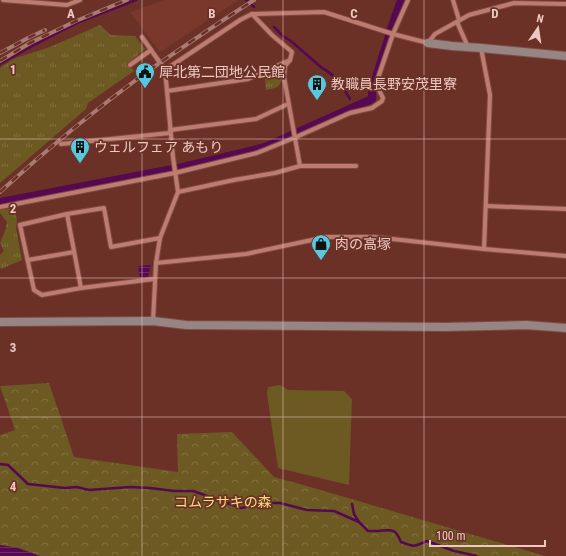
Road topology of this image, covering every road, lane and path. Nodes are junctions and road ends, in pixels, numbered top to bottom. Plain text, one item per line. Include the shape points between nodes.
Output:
1 (3, 0) edge
2 (79, 0) edge
3 (408, 0) edge
4 (453, 0) edge
5 (22, 1) edge
6 (566, 4) edge
7 (252, 14) junction
8 (458, 21) junction
9 (394, 34) junction
10 (142, 36) dead end
11 (428, 43) junction
12 (468, 47) junction
13 (481, 48) junction
14 (151, 50) junction
15 (566, 56) edge
16 (290, 60) junction
17 (130, 66) dead end
18 (165, 70) junction
19 (167, 90) junction
20 (288, 104) junction
21 (170, 132) junction
22 (294, 138) junction
23 (60, 144) dead end
24 (300, 166) junction
25 (356, 166) dead end
26 (175, 173) junction
27 (178, 192) junction
28 (486, 206) junction
29 (0, 207) edge
30 (566, 209) edge
31 (67, 214) junction
32 (160, 238) junction
33 (484, 249) junction
34 (74, 252) junction
35 (566, 256) edge
36 (28, 260) junction
37 (156, 263) junction
38 (154, 279) junction
39 (81, 288) junction
40 (153, 321) junction
41 (0, 322) edge
42 (566, 328) edge

1 - 5 street
2 - 5 street via 67,5
3 - 9 street
4 - 8 street
6 - 8 street via 514,3 469,15
7 - 9 street via 324,12
7 - 16 street via 292,52
7 - 18 street
8 - 11 street via 435,34
8 - 12 street
9 - 11 street
9 - 22 street via 376,84 382,101 372,108 350,113
10 - 14 street
11 - 12 street
12 - 13 street
13 - 15 street
13 - 28 street via 490,95
14 - 17 street
14 - 18 street
16 - 19 street via 248,79
16 - 20 street via 285,66 284,77
18 - 19 street
19 - 21 street
20 - 21 street via 256,118
20 - 22 street
21 - 23 street
21 - 26 street
22 - 24 street
22 - 26 street via 257,153
24 - 25 street
24 - 27 street
26 - 27 street
26 - 29 street
27 - 32 street
28 - 30 street
28 - 33 street
31 - 32 street via 104,208 111,247
31 - 34 street
31 - 36 street via 20,225
32 - 37 street
33 - 35 street
33 - 37 street via 374,237 326,237 246,254
34 - 36 street
34 - 39 street
36 - 39 street via 34,290 42,295
37 - 38 street
38 - 39 street
38 - 40 street
40 - 41 street
40 - 42 street via 186,325

